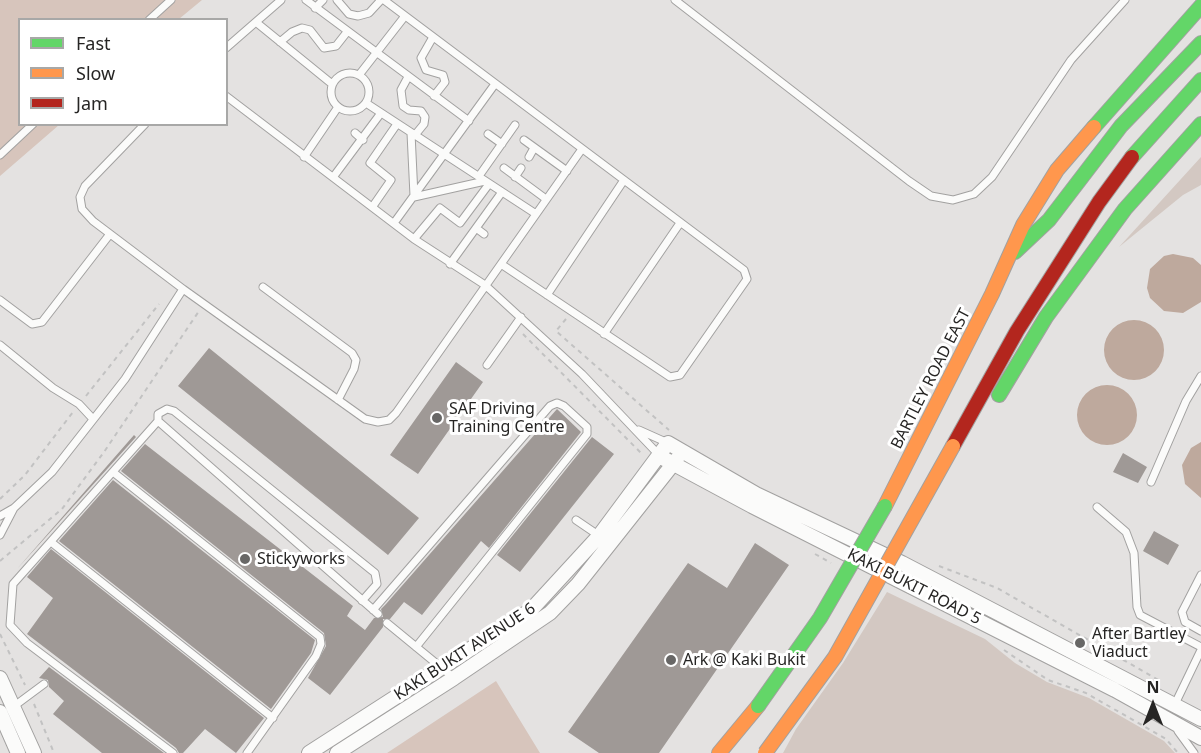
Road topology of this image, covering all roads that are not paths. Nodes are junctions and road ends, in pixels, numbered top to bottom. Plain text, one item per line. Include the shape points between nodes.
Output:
1 (171, 0) edge
2 (281, 0) edge
3 (306, 0) edge
4 (323, 0) edge
5 (337, 0) edge
6 (383, 0) edge
7 (675, 0) edge
8 (1125, 0) edge
9 (1200, 7) edge
10 (315, 8) junction
11 (405, 16) junction
12 (151, 18) edge
13 (257, 23) junction
14 (347, 32) junction
15 (433, 37) junction
16 (280, 42) junction
17 (1201, 43) edge
18 (228, 46) edge
19 (376, 54) junction
20 (359, 75) junction
21 (408, 77) junction
22 (1201, 80) edge
23 (332, 84) junction
24 (495, 84) junction
25 (434, 96) junction
26 (228, 98) edge
27 (366, 103) junction
28 (338, 107) junction
29 (381, 113) junction
30 (469, 121) junction
31 (397, 124) junction
32 (1201, 124) edge
33 (515, 125) dead end
34 (31, 126) edge
35 (143, 126) edge
36 (355, 133) dead end
37 (413, 134) junction
38 (488, 134) dead end
39 (363, 140) junction
40 (524, 140) dead end
41 (502, 144) junction
42 (534, 148) junction
43 (582, 149) junction
44 (0, 154) edge
45 (446, 155) junction
46 (304, 157) junction
47 (529, 157) dead end
48 (504, 168) dead end
49 (521, 168) dead end
50 (567, 171) junction
51 (334, 176) junction
52 (515, 177) junction
53 (484, 180) junction
54 (624, 180) junction
55 (502, 192) junction
56 (414, 196) junction
57 (546, 199) junction
58 (373, 206) junction
59 (536, 214) junction
60 (394, 223) junction
61 (680, 223) junction
62 (476, 228) junction
63 (110, 234) junction
64 (484, 234) dead end
65 (414, 239) junction
66 (1009, 257) junction
67 (450, 264) junction
68 (501, 264) junction
69 (485, 285) junction
70 (263, 287) dead end
71 (183, 289) junction
72 (547, 295) junction
73 (0, 300) edge
74 (521, 317) junction
75 (604, 334) junction
76 (0, 345) edge
77 (487, 366) dead end
78 (1201, 376) edge
79 (338, 400) junction
80 (93, 419) junction
81 (158, 421) junction
82 (634, 428) junction
83 (668, 443) junction
84 (953, 446) junction
85 (682, 452) junction
86 (658, 454) junction
87 (672, 465) junction
88 (113, 472) junction
89 (1151, 482) dead end
90 (1097, 507) dead end
91 (14, 508) junction
92 (0, 516) edge
93 (576, 519) dead end
94 (0, 535) edge
95 (604, 540) junction
96 (51, 543) junction
97 (1201, 575) edge
98 (362, 601) junction
99 (387, 622) dead end
100 (1201, 632) edge
101 (416, 647) junction
102 (1201, 648) edge
103 (440, 668) junction
104 (0, 678) edge
105 (454, 678) junction
106 (44, 684) dead end
107 (1175, 704) junction
108 (7, 710) edge
109 (273, 718) junction
110 (1201, 719) edge
111 (1170, 722) junction
112 (1201, 738) edge
113 (18, 753) edge
114 (34, 753) edge
115 (173, 753) edge
116 (247, 753) edge
117 (309, 753) edge
118 (336, 753) edge
119 (718, 753) edge
120 (765, 753) edge
121 (1194, 753) edge

1 - 12 lane
2 - 13 lane
3 - 10 lane
4 - 10 lane
5 - 6 lane via 349,14 358,16 369,13
6 - 11 lane
7 - 8 lane via 909,181 931,196 953,200 974,194 992,177 1071,60
9 - 66 highway via 1058,170 1023,225
10 - 14 lane
11 - 15 lane
11 - 19 lane
13 - 16 lane
13 - 18 lane
14 - 16 lane via 336,46 324,48 310,30 302,28
14 - 19 lane
15 - 24 lane
15 - 25 lane via 421,58 426,70 443,75 446,82
16 - 23 lane
17 - 66 highway, BARTLEY ROAD EAST via 1121,126 1049,220
19 - 20 lane
19 - 21 lane
20 - 23 lane via 341,75
20 - 27 lane via 368,85
21 - 25 lane
21 - 37 lane via 401,90 403,106 421,111 425,117 424,124
22 - 84 highway via 1141,146 1099,202 1017,331
23 - 28 lane via 331,97
24 - 30 lane
24 - 43 lane
25 - 30 lane
26 - 46 lane, KAKI BUKIT ROAD 5
27 - 28 lane via 356,111
27 - 29 lane
28 - 46 lane
29 - 31 lane
29 - 39 lane
30 - 45 lane
31 - 37 lane
31 - 58 lane via 370,163 391,180
32 - 84 highway via 1125,209 1046,317 995,402
33 - 41 lane
34 - 44 lane
35 - 63 lane via 93,176 80,197 82,208
36 - 39 lane
37 - 45 lane
37 - 56 lane
38 - 41 lane
39 - 51 lane
40 - 42 lane
41 - 53 lane
42 - 47 lane
42 - 50 lane
43 - 50 lane
43 - 54 lane
45 - 53 lane
45 - 56 lane
46 - 51 lane, KAKI BUKIT ROAD 5
48 - 52 lane
49 - 52 lane
50 - 57 lane
51 - 58 lane, KAKI BUKIT ROAD 5
52 - 57 lane
53 - 55 lane
53 - 56 lane
53 - 65 lane via 460,223 440,208
54 - 61 lane
54 - 72 lane
55 - 59 lane
55 - 62 lane
56 - 60 lane
57 - 59 lane
58 - 60 lane, KAKI BUKIT ROAD 5
59 - 68 lane
60 - 65 lane, KAKI BUKIT ROAD 5
61 - 75 lane
61 - 75 lane via 744,270 745,283 677,376 665,376
62 - 64 lane
62 - 67 lane
63 - 71 lane
63 - 73 lane via 42,322 32,324
65 - 67 lane, KAKI BUKIT ROAD 5
66 - 119 highway, BARTLEY ROAD EAST, bridge via 885,506 820,618 758,706
67 - 69 lane, KAKI BUKIT ROAD 5
68 - 69 lane
68 - 72 lane
69 - 74 lane, KAKI BUKIT ROAD 5
69 - 79 lane via 389,420 365,419
70 - 79 lane via 352,352 356,360 354,369
71 - 79 lane
71 - 80 lane via 125,379
72 - 75 lane
74 - 77 lane
74 - 82 lane, KAKI BUKIT ROAD 5
76 - 80 lane
78 - 89 lane
80 - 91 lane via 52,472
81 - 88 lane
81 - 98 lane
81 - 98 lane via 159,414 167,409 174,411 375,573 377,584
82 - 83 lane, KAKI BUKIT ROAD 5
82 - 86 lane, KAKI BUKIT ROAD 5
83 - 85 street, KAKI BUKIT ROAD 5
83 - 86 street, KAKI BUKIT AVENUE 6
84 - 120 highway, bridge via 835,657
85 - 87 street, KAKI BUKIT AVENUE 6
85 - 107 street, KAKI BUKIT ROAD 5 via 756,494 902,562
86 - 87 street, KAKI BUKIT ROAD 5
86 - 95 street, KAKI BUKIT AVENUE 6
87 - 95 street, KAKI BUKIT AVENUE 6
87 - 111 street, KAKI BUKIT ROAD 5 via 1115,690
88 - 96 lane
88 - 109 lane via 320,637 316,656
90 - 102 lane via 1126,532 1134,553 1140,615
91 - 92 lane
91 - 94 lane
93 - 95 lane
95 - 103 street, KAKI BUKIT AVENUE 6 via 531,610
95 - 105 street, KAKI BUKIT AVENUE 6 via 567,598
96 - 109 lane
96 - 115 lane via 13,584 10,625 27,643
97 - 100 lane via 1182,612 1185,622
98 - 101 lane via 375,612 550,406 564,406 587,427 586,434
99 - 101 lane
101 - 103 lane
102 - 107 lane
103 - 105 lane
103 - 117 street, KAKI BUKIT AVENUE 6
104 - 108 street
105 - 118 street, KAKI BUKIT AVENUE 6
106 - 108 lane
107 - 110 street, KAKI BUKIT ROAD 5
108 - 113 street
108 - 114 street
109 - 116 lane
111 - 112 street, KAKI BUKIT ROAD 5
111 - 121 lane

